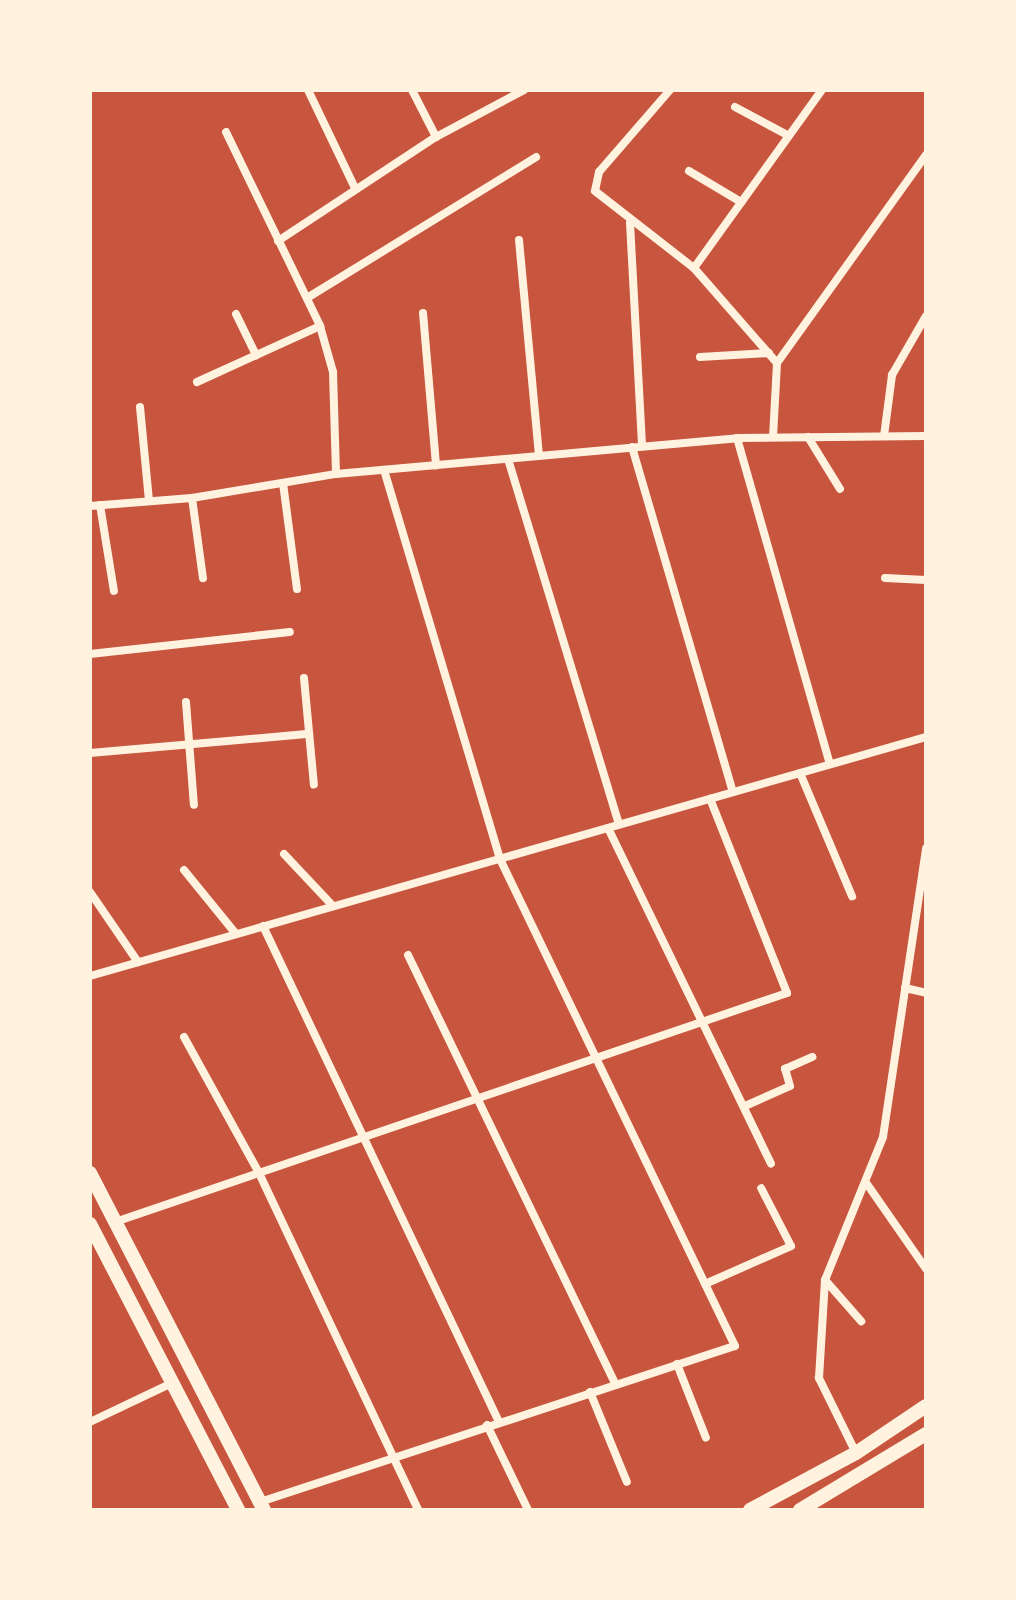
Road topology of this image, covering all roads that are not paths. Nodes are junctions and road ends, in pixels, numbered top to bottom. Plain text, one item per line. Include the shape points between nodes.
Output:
1 (308, 90) edge
2 (412, 90) edge
3 (524, 90) edge
4 (670, 90) edge
5 (822, 90) edge
6 (735, 107) dead end
7 (226, 132) dead end
8 (789, 136) junction
9 (436, 137) junction
10 (926, 155) edge
11 (536, 157) dead end
12 (689, 171) dead end
13 (355, 188) junction
14 (741, 202) junction
15 (630, 223) junction
16 (519, 240) dead end
17 (278, 241) junction
18 (694, 268) junction
19 (307, 298) junction
20 (423, 313) dead end
21 (236, 314) dead end
22 (926, 316) edge
23 (320, 326) junction
24 (769, 353) junction
25 (256, 355) junction
26 (700, 357) dead end
27 (777, 363) junction
28 (197, 382) dead end
29 (140, 407) dead end
30 (884, 436) junction
31 (926, 436) edge
32 (773, 437) junction
33 (808, 437) junction
34 (737, 438) junction
35 (637, 447) junction
36 (539, 456) junction
37 (508, 459) junction
38 (436, 465) junction
39 (384, 470) junction
40 (336, 474) junction
41 (283, 483) junction
42 (840, 489) dead end
43 (192, 498) junction
44 (149, 501) junction
45 (95, 506) edge
46 (203, 578) dead end
47 (885, 578) dead end
48 (926, 580) edge
49 (297, 589) dead end
50 (114, 591) dead end
51 (290, 632) dead end
52 (90, 654) edge
53 (304, 678) dead end
54 (186, 702) dead end
55 (309, 734) junction
56 (926, 737) edge
57 (188, 745) junction
58 (90, 753) edge
59 (830, 764) junction
60 (800, 773) junction
61 (314, 785) dead end
62 (733, 792) junction
63 (710, 799) junction
64 (194, 805) dead end
65 (619, 824) junction
66 (608, 828) junction
67 (926, 848) edge
68 (284, 854) dead end
69 (500, 859) junction
70 (184, 870) dead end
71 (90, 892) edge
72 (852, 896) dead end
73 (333, 906) junction
74 (263, 926) junction
75 (236, 934) junction
76 (408, 955) dead end
77 (138, 962) junction
78 (90, 976) edge
79 (905, 988) junction
80 (926, 993) edge
81 (701, 1023) junction
82 (184, 1037) dead end
83 (599, 1057) junction
84 (812, 1057) dead end
85 (481, 1097) junction
86 (745, 1106) junction
87 (364, 1137) junction
88 (771, 1164) dead end
89 (90, 1173) edge
90 (259, 1173) junction
91 (867, 1184) junction
92 (761, 1188) dead end
93 (115, 1222) junction
94 (90, 1224) edge
95 (926, 1269) edge
96 (825, 1280) junction
97 (705, 1284) junction
98 (861, 1321) dead end
99 (677, 1364) junction
100 (172, 1383) junction
101 (615, 1384) junction
102 (590, 1392) junction
103 (926, 1406) edge
104 (90, 1422) edge
105 (499, 1422) junction
106 (487, 1425) junction
107 (926, 1436) edge
108 (706, 1438) dead end
109 (856, 1453) junction
110 (393, 1455) junction
111 (627, 1482) dead end
112 (262, 1506) edge
113 (238, 1510) edge
114 (418, 1510) edge
115 (528, 1510) edge
116 (750, 1510) edge
117 (800, 1510) edge

1 - 13 street
2 - 9 street
3 - 9 street
4 - 15 street via 594,181 595,191
5 - 8 street
6 - 8 street
7 - 17 street
8 - 14 street
9 - 13 street
10 - 27 street
11 - 19 street
12 - 14 street
13 - 17 street
14 - 18 street
15 - 18 street
15 - 35 street
16 - 36 street
17 - 19 street
18 - 24 street
19 - 23 street
20 - 38 street
21 - 25 street
22 - 30 street via 892,375
23 - 25 street
23 - 40 street via 333,372
24 - 26 street
24 - 27 street
25 - 28 street
27 - 32 street
29 - 44 street
30 - 31 street
30 - 33 street
32 - 33 street
32 - 34 street
33 - 42 street
34 - 35 street
34 - 59 street
35 - 36 street
35 - 62 street
36 - 37 street
37 - 38 street
37 - 65 street
38 - 39 street
39 - 40 street
39 - 69 street
40 - 41 street
41 - 43 street
41 - 49 street
43 - 44 street
43 - 46 street
44 - 45 street
45 - 50 street
47 - 48 street
51 - 52 street
53 - 55 street
54 - 57 street
55 - 57 street
55 - 61 street
56 - 59 street
57 - 58 street
57 - 64 street
59 - 60 street
60 - 62 street
60 - 72 street
62 - 63 street
63 - 65 street
63 - 81 street via 787,993
65 - 66 street
66 - 69 street
66 - 81 street
67 - 79 street
68 - 73 street
69 - 73 street
69 - 83 street
70 - 75 street
71 - 77 street
73 - 74 street
74 - 75 street
74 - 87 street
75 - 77 street
76 - 85 street
77 - 78 street
79 - 80 street
79 - 91 street via 883,1137
81 - 83 street
81 - 86 street
82 - 90 street
83 - 85 street
83 - 97 street
84 - 86 street via 785,1069 790,1086
85 - 87 street
85 - 101 street
86 - 88 street
87 - 90 street
87 - 105 street
89 - 93 main road
90 - 93 street
90 - 110 street
91 - 95 street
91 - 96 street
92 - 97 street via 791,1246
93 - 112 main road
94 - 100 main road
96 - 98 street
96 - 109 street via 819,1378
97 - 99 street via 735,1346
99 - 101 street
99 - 108 street
100 - 104 street
100 - 113 main road
101 - 102 street
102 - 105 street
102 - 111 street
103 - 109 main road
105 - 106 street
106 - 110 street
106 - 115 street
107 - 117 main road
109 - 116 main road
110 - 112 street
110 - 114 street

